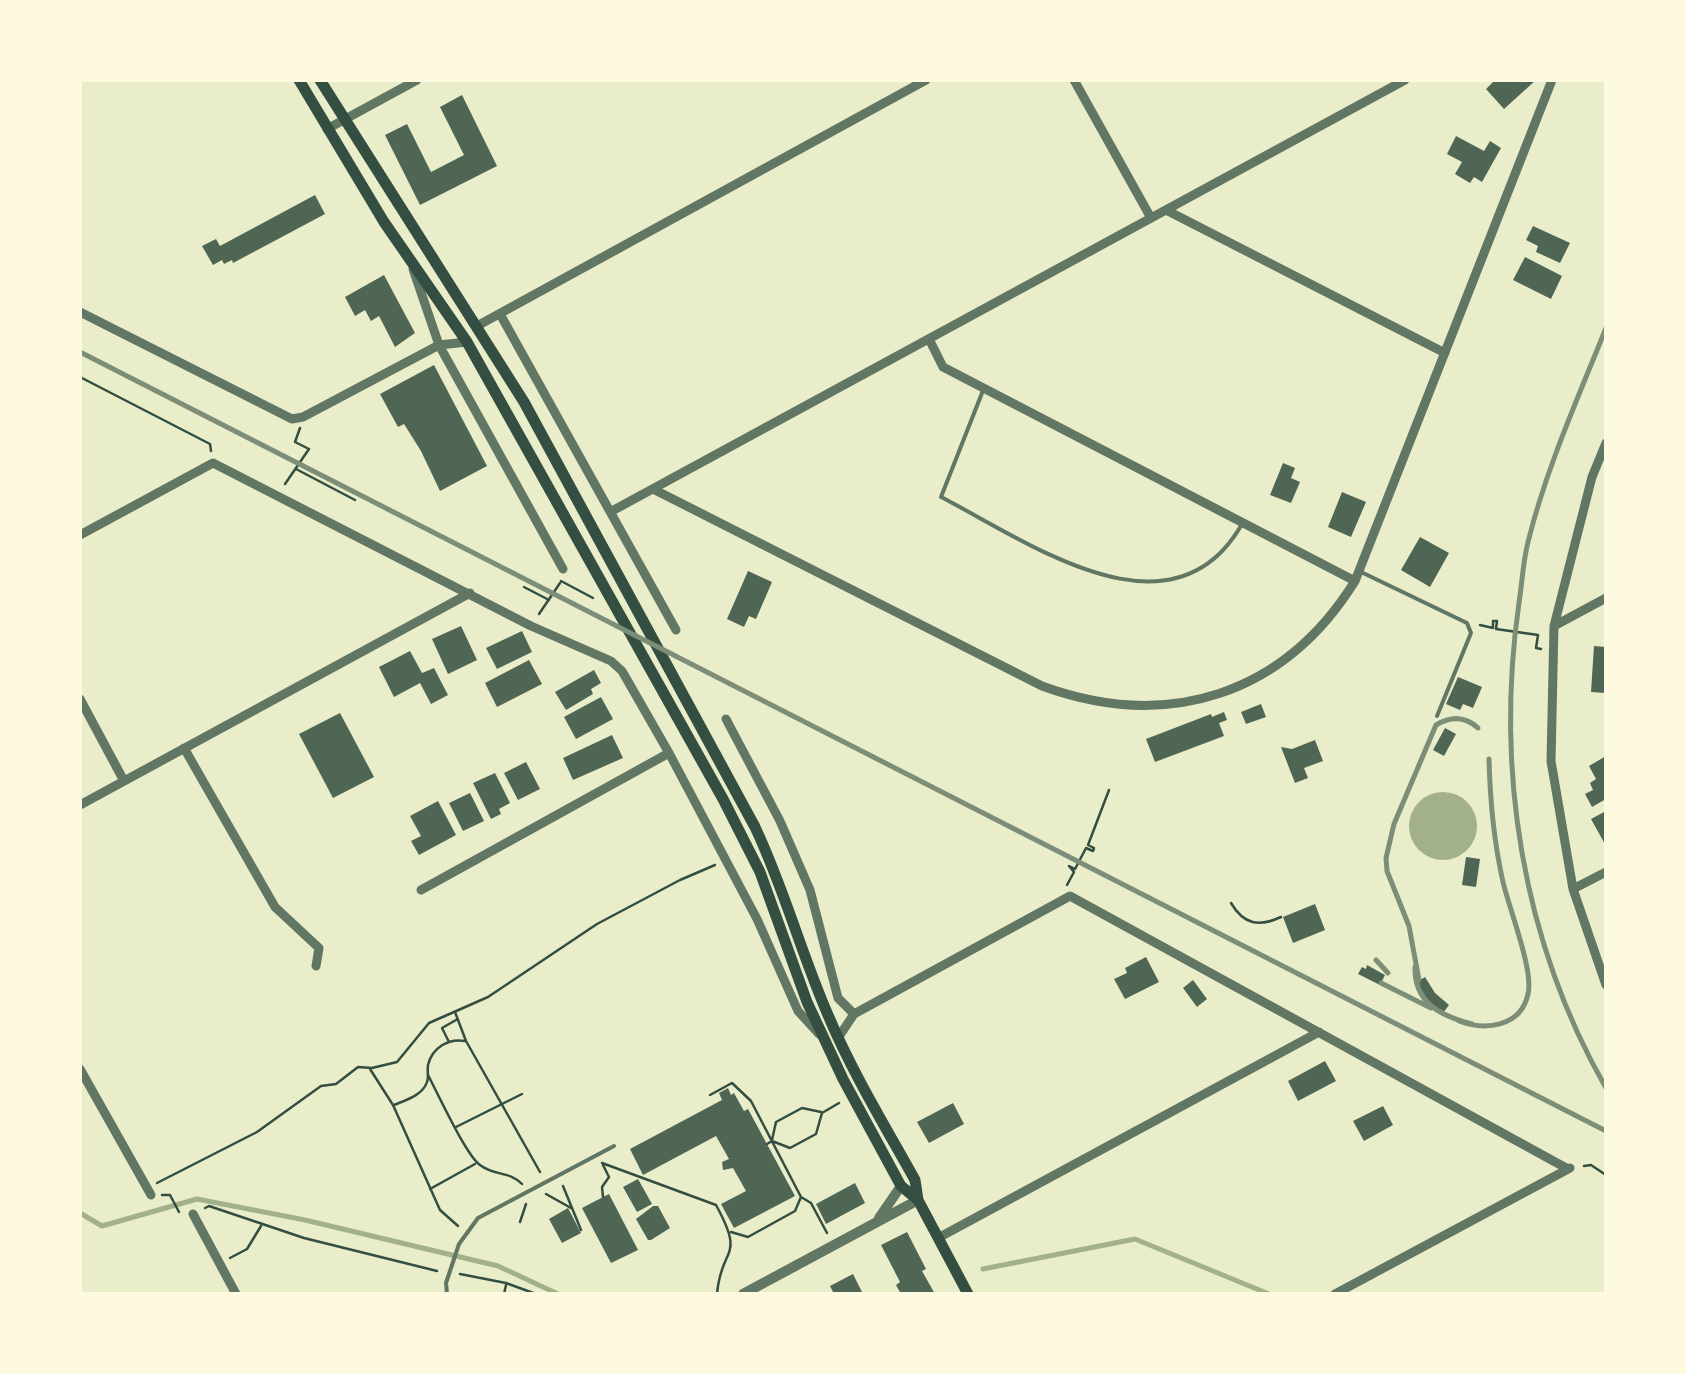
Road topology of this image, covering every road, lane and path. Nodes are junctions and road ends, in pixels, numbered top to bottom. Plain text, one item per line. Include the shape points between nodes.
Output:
1 (299, 80) edge
2 (320, 80) edge
3 (417, 80) edge
4 (926, 80) edge
5 (1074, 80) edge
6 (1406, 80) edge
7 (1552, 80) edge
8 (344, 120) junction
9 (327, 129) junction
10 (1166, 210) junction
11 (1152, 218) junction
12 (412, 266) junction
13 (80, 312) edge
14 (500, 314) junction
15 (478, 326) junction
16 (929, 339) junction
17 (467, 342) junction
18 (438, 345) junction
19 (1445, 352) junction
20 (80, 377) edge
21 (984, 388) junction
22 (304, 417) junction
23 (1606, 443) edge
24 (213, 464) junction
25 (296, 469) junction
26 (653, 489) junction
27 (277, 496) junction
28 (355, 500) dead end
29 (612, 511) junction
30 (1244, 523) junction
31 (80, 535) edge
32 (563, 570) joint
33 (1357, 576) junction
34 (560, 582) junction
35 (524, 586) dead end
36 (470, 593) junction
37 (594, 598) dead end
38 (1606, 598) edge
39 (549, 600) junction
40 (1467, 622) junction
41 (532, 626) junction
42 (1554, 626) junction
43 (676, 630) dead end
44 (1554, 650) junction
45 (80, 699) edge
46 (1438, 716) dead end
47 (726, 719) dead end
48 (184, 748) junction
49 (669, 752) junction
50 (124, 781) junction
51 (1108, 790) dead end
52 (80, 805) edge
53 (726, 861) junction
54 (1606, 872) edge
55 (422, 890) dead end
56 (1573, 890) junction
57 (1070, 896) junction
58 (1231, 904) dead end
59 (1281, 918) dead end
60 (757, 919) junction
61 (778, 922) junction
62 (316, 966) dead end
63 (1606, 985) edge
64 (454, 1010) junction
65 (854, 1014) junction
66 (458, 1020) junction
67 (1320, 1032) junction
68 (838, 1038) junction
69 (824, 1040) junction
70 (466, 1041) junction
71 (449, 1042) junction
72 (369, 1068) junction
73 (80, 1069) edge
74 (428, 1075) junction
75 (522, 1094) dead end
76 (710, 1095) dead end
77 (839, 1103) dead end
78 (504, 1104) junction
79 (393, 1105) junction
80 (822, 1112) junction
81 (456, 1127) junction
82 (770, 1143) junction
83 (614, 1146) dead end
84 (597, 1155) junction
85 (476, 1164) junction
86 (602, 1164) junction
87 (1571, 1167) junction
88 (1606, 1175) edge
89 (558, 1176) junction
90 (546, 1182) junction
91 (900, 1186) junction
92 (430, 1189) junction
93 (149, 1192) joint
94 (527, 1193) junction
95 (546, 1194) dead end
96 (170, 1196) dead end
97 (604, 1197) dead end
98 (802, 1197) junction
99 (918, 1200) junction
100 (571, 1208) junction
101 (180, 1213) dead end
102 (193, 1214) joint
103 (520, 1222) dead end
104 (875, 1223) junction
105 (262, 1224) junction
106 (581, 1230) dead end
107 (466, 1231) junction
108 (731, 1232) junction
109 (828, 1234) dead end
110 (938, 1238) junction
111 (220, 1264) junction
112 (448, 1274) junction
113 (506, 1283) junction
114 (236, 1294) edge
115 (447, 1294) edge
116 (504, 1294) edge
117 (536, 1294) edge
118 (717, 1294) edge
119 (743, 1294) edge
120 (968, 1294) edge
121 (1336, 1294) edge

1 - 9 main road
2 - 8 main road
3 - 8 street
4 - 14 street
5 - 11 street
6 - 10 street
7 - 19 street
8 - 9 street
8 - 15 main road
9 - 12 main road
10 - 11 street
10 - 19 street
11 - 16 street
12 - 17 main road
12 - 18 street
13 - 22 street via 281,416
14 - 15 street
14 - 29 street
15 - 68 main road via 755,826
16 - 21 street via 944,367
16 - 26 street
17 - 18 street
17 - 61 main road via 723,798
18 - 22 street
18 - 32 street
19 - 33 street
20 - 24 path via 210,444
21 - 30 street
21 - 30 lane via 941,497 957,506 1087,572 1147,584 1195,570 1234,540
22 - 25 path via 295,442 309,449
23 - 42 street
24 - 27 street
24 - 31 street
25 - 27 path
25 - 28 path
26 - 29 street
26 - 33 street via 1042,686 1113,705 1184,703 1257,679 1309,640
27 - 36 street
29 - 43 street
30 - 33 street
32 - 34 path
33 - 40 lane
34 - 37 path
34 - 39 path
35 - 39 path
36 - 41 street
36 - 48 street
38 - 42 street
39 - 41 path
40 - 44 path via 1492,628 1497,621 1496,629 1538,635 1536,648
40 - 46 lane via 1471,633
41 - 49 street via 622,671
42 - 44 street
44 - 56 street via 1551,761
45 - 50 street
47 - 65 street via 810,890 838,998
48 - 50 street
48 - 62 street via 275,907 319,948
49 - 53 street
49 - 55 street
50 - 52 street
51 - 57 path via 1088,845 1094,848 1086,848 1076,869 1068,868 1074,872 1066,887
53 - 60 street
53 - 64 path via 597,924 488,997
54 - 56 street
56 - 63 street
57 - 65 street
57 - 67 street
58 - 59 path via 1254,924
60 - 61 street via 768,926
60 - 69 street via 798,1012
61 - 69 main road
64 - 66 path
64 - 72 path via 430,1023 397,1062
65 - 68 street
66 - 70 path
66 - 71 path via 442,1028
67 - 87 street
67 - 110 street
68 - 99 main road via 915,1180
69 - 91 main road
70 - 71 path
70 - 78 path
71 - 74 path via 429,1060
72 - 79 path
72 - 93 path via 321,1086 256,1132
73 - 93 street
74 - 79 path via 416,1095
74 - 81 path
75 - 78 path
76 - 82 path via 732,1083 751,1101
77 - 80 path
78 - 81 path
78 - 90 path
79 - 92 path
80 - 82 path via 802,1108 776,1122
80 - 82 path via 816,1134 790,1148
81 - 85 path
82 - 98 path
83 - 84 lane
84 - 86 path
84 - 89 lane
85 - 92 path
85 - 94 path via 512,1175
86 - 97 path via 608,1177
86 - 108 path via 716,1205
87 - 88 path via 1591,1165
87 - 121 street
89 - 90 lane
89 - 100 path
90 - 94 lane
91 - 99 main road
91 - 104 street
92 - 107 path via 440,1210
94 - 103 path via 532,1201
94 - 107 lane
95 - 100 path
96 - 101 path
98 - 108 path via 795,1212 748,1237
98 - 109 path
99 - 104 street
99 - 110 main road
100 - 106 path
102 - 105 path via 209,1206
102 - 111 street
104 - 119 street
105 - 111 path via 247,1249
105 - 112 path
107 - 112 lane
108 - 118 path via 733,1250
110 - 120 main road
111 - 114 street
112 - 113 path
112 - 115 lane
113 - 116 path
113 - 117 path

